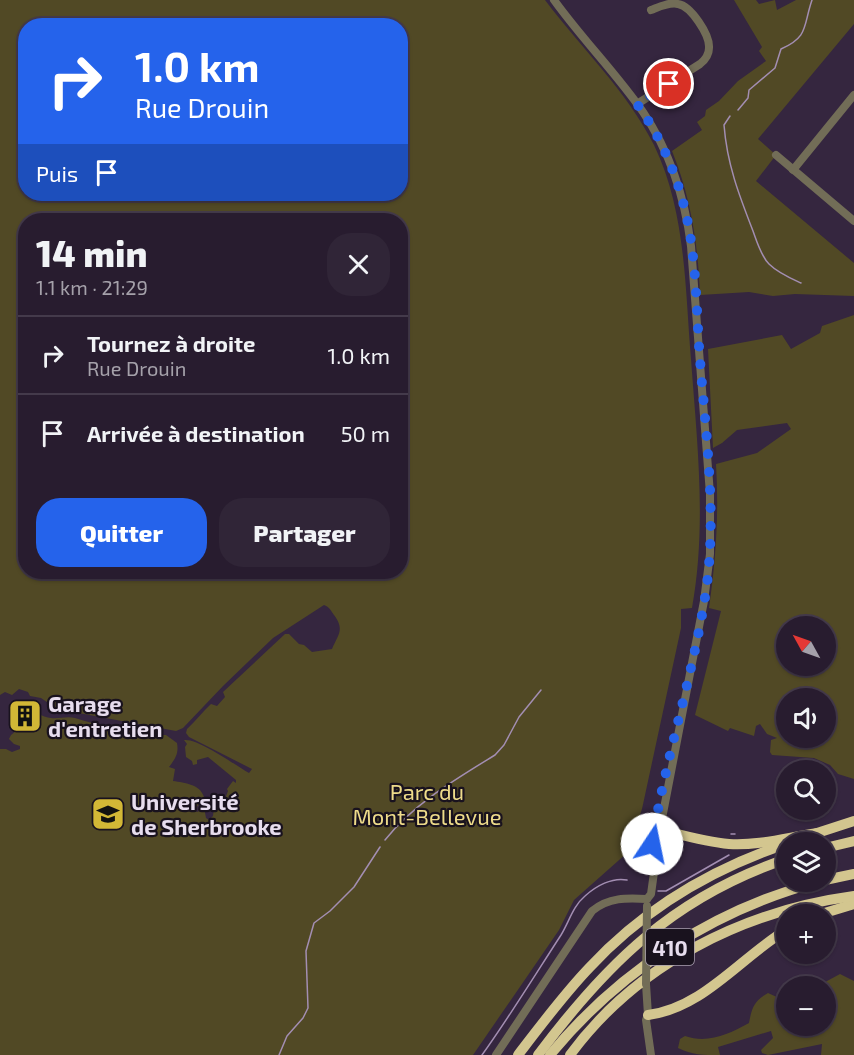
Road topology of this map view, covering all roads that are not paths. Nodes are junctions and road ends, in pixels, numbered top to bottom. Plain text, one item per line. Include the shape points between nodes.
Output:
1 (554, 0) edge
2 (651, 10) dead end
3 (854, 95) edge
4 (637, 104) junction
5 (776, 155) dead end
6 (793, 170) junction
7 (854, 221) edge
8 (854, 821) edge
9 (657, 829) junction
10 (821, 832) edge
11 (776, 840) edge
12 (854, 841) edge
13 (836, 845) edge
14 (776, 847) edge
15 (776, 863) edge
16 (854, 874) edge
17 (836, 878) edge
18 (786, 892) edge
19 (854, 896) edge
20 (647, 903) junction
21 (854, 904) edge
22 (836, 910) edge
23 (776, 937) edge
24 (648, 1015) junction
25 (496, 1055) edge
26 (518, 1055) edge
27 (538, 1055) edge
28 (550, 1055) edge
29 (570, 1055) edge
30 (653, 1055) edge

1 - 4 street
2 - 4 street via 674,3 686,6 706,35 709,48 700,64
3 - 6 street
4 - 9 street via 676,177 685,209 693,257 711,530 706,590
5 - 6 street
6 - 7 street
8 - 10 highway
9 - 11 highway via 714,842
9 - 20 street
12 - 13 highway
14 - 26 highway via 713,874 644,918 591,965
15 - 27 highway, 410 via 717,889 654,930 591,988
16 - 17 highway
18 - 28 highway, 410 via 730,914 670,948 607,995
19 - 29 highway via 781,912 694,948 616,1003
20 - 24 street, bridge
20 - 25 street via 615,899 592,911
21 - 22 highway
23 - 24 highway via 699,996 674,1009
24 - 30 street

